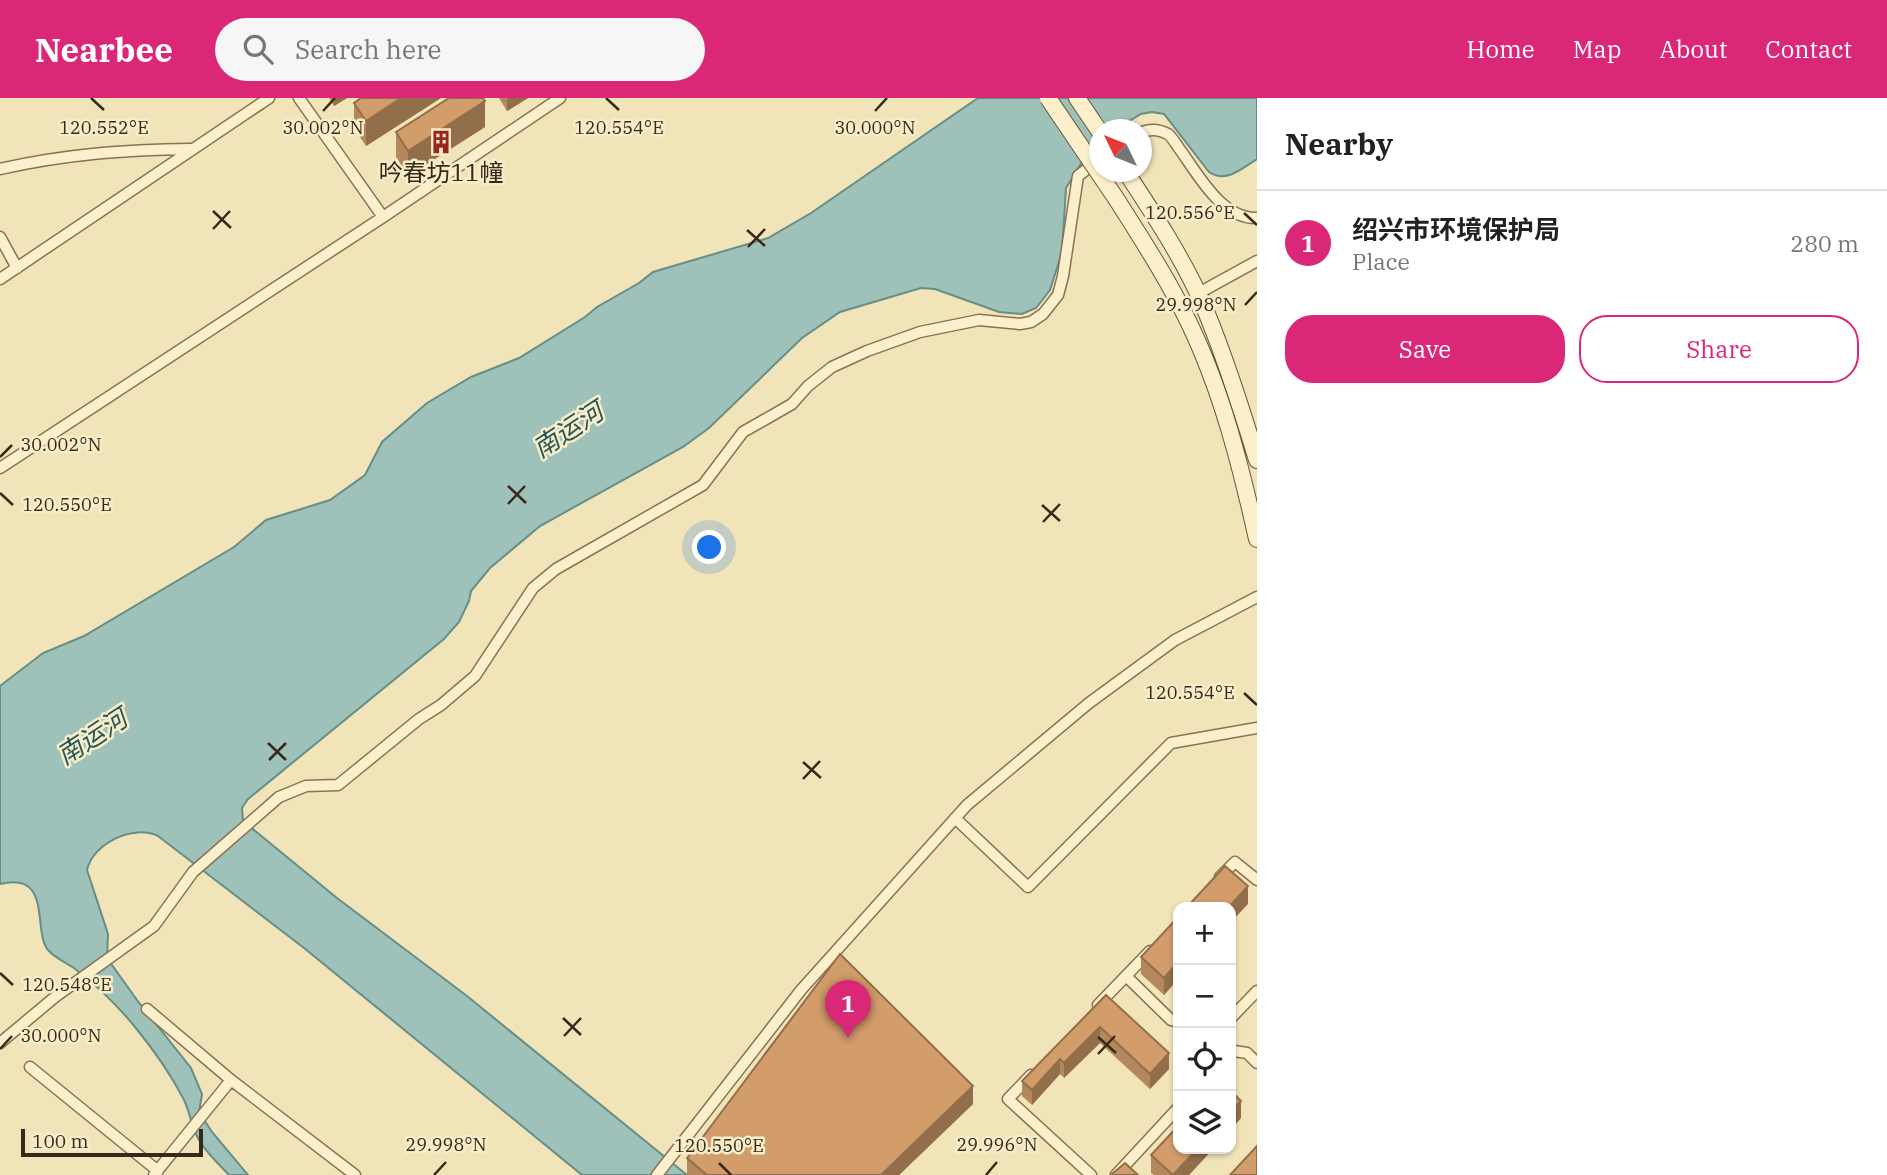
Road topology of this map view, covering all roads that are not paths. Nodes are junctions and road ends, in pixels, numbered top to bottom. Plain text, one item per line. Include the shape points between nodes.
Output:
1 (269, 98) edge
2 (299, 98) edge
3 (560, 98) edge
4 (1048, 98) edge
5 (1077, 98) edge
6 (1091, 119) edge
7 (1152, 128) edge
8 (191, 149) junction
9 (1089, 168) edge
10 (0, 169) edge
11 (1132, 182) edge
12 (383, 217) junction
13 (1257, 218) edge
14 (0, 237) edge
15 (1257, 261) edge
16 (17, 268) junction
17 (0, 279) edge
18 (1197, 294) junction
19 (1257, 460) edge
20 (0, 468) edge
21 (1257, 539) edge
22 (1257, 597) edge
23 (1257, 727) edge
24 (955, 818) junction
25 (1257, 880) edge
26 (1209, 889) edge
27 (1161, 939) edge
28 (1126, 976) junction
29 (1257, 991) edge
30 (147, 1009) dead end
31 (1236, 1013) edge
32 (1090, 1014) edge
33 (1173, 1021) edge
34 (0, 1043) edge
35 (1236, 1051) edge
36 (1257, 1063) edge
37 (30, 1067) dead end
38 (1035, 1070) edge
39 (230, 1080) junction
40 (1173, 1113) edge
41 (156, 1173) edge
42 (355, 1175) edge
43 (657, 1175) edge
44 (1091, 1175) edge
45 (1116, 1175) edge

1 - 8 street
2 - 12 street
3 - 12 street
4 - 21 main road, bridge via 1161,270 1191,327 1222,407
5 - 6 main road
7 - 13 street via 1170,135 1219,200 1238,214
8 - 10 street via 109,151
8 - 16 street
9 - 34 street via 1078,176 1058,295 1043,314 1020,324 979,320 920,332 832,367 792,404 743,432 703,485 556,569 533,588 475,676 441,705 338,785 306,786 279,797 192,872 155,926 55,997
11 - 18 main road
12 - 20 street
14 - 16 street
15 - 18 street
16 - 17 street
18 - 19 main road
22 - 24 street via 1175,640 1089,703
23 - 24 street via 1171,743 1028,887
24 - 43 street via 801,990
25 - 26 street via 1235,862
27 - 28 street
28 - 32 street
28 - 33 street
29 - 31 street
30 - 39 street
35 - 36 street
37 - 41 street
38 - 44 street via 1008,1099
39 - 41 street
39 - 42 street
40 - 45 street

